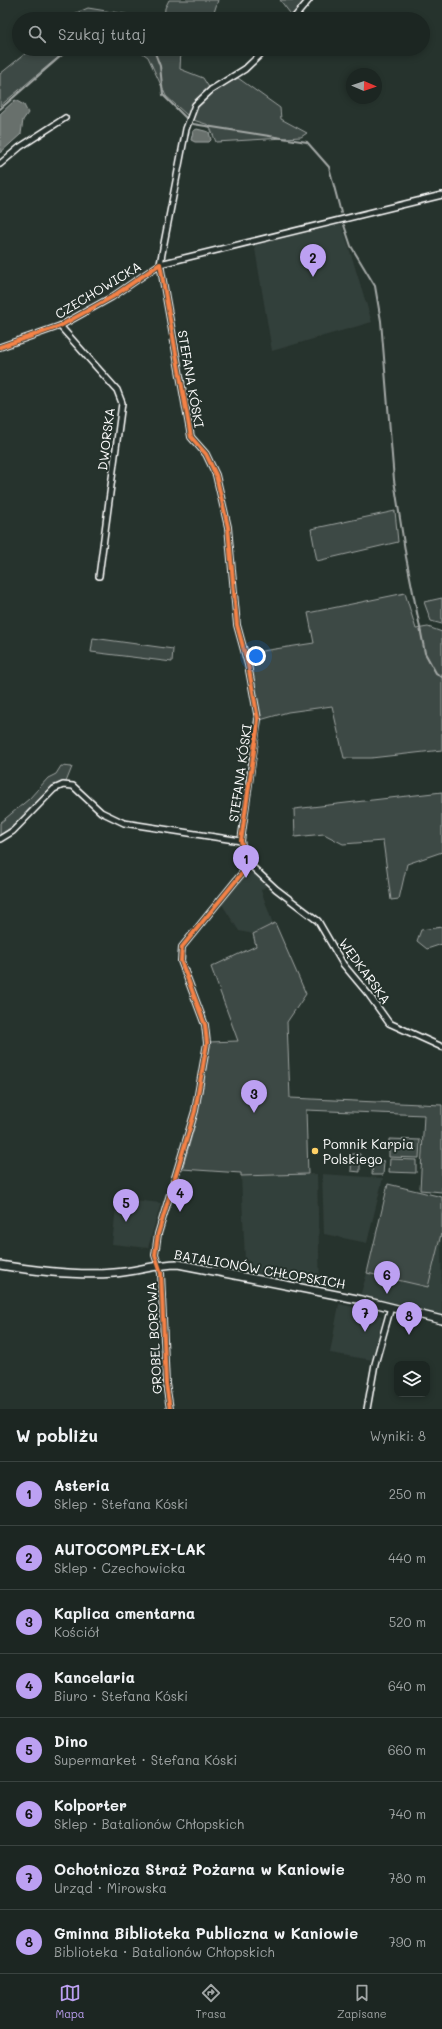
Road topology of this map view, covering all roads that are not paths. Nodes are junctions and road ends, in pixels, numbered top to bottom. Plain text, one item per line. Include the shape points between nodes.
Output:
1 (309, 0) edge
2 (299, 12) edge
3 (259, 56) edge
4 (65, 118) dead end
5 (0, 164) edge
6 (442, 195) edge
7 (160, 264) junction
8 (60, 326) junction
9 (0, 347) edge
10 (100, 576) dead end
11 (0, 839) edge
12 (241, 841) junction
13 (246, 861) junction
14 (442, 1047) edge
15 (0, 1265) edge
16 (158, 1266) junction
17 (391, 1308) junction
18 (442, 1320) edge
19 (170, 1409) edge
20 (367, 1409) edge

1 - 2 street
3 - 7 street, STEFANA KÓSKI via 245,69 210,90 194,105 186,129
4 - 5 street via 20,147
6 - 7 street, CZECHOWICKA
7 - 8 street, CZECHOWICKA via 112,297
7 - 12 street, STEFANA KÓSKI via 191,437 206,454 216,475 228,527 237,625 248,665 258,719
8 - 9 street, CZECHOWICKA
8 - 10 street, DWORSKA via 117,390 122,403
11 - 12 street via 13,830 54,789 63,784 73,786 101,812 124,823
12 - 13 street, STEFANA KÓSKI
13 - 14 street, WĘDKARSKA via 276,889 318,921 343,964 369,994 389,1023
13 - 16 street via 243,872 182,947 181,961 205,1025 207,1043 195,1111 158,1234 155,1256
15 - 16 street, BATALIONÓW CHŁOPSKICH via 100,1274
16 - 17 street, BATALIONÓW CHŁOPSKICH via 178,1264
16 - 19 street, GROBEL BOROWA via 161,1273 166,1384
17 - 18 street, BATALIONÓW CHŁOPSKICH
17 - 20 street via 375,1364

